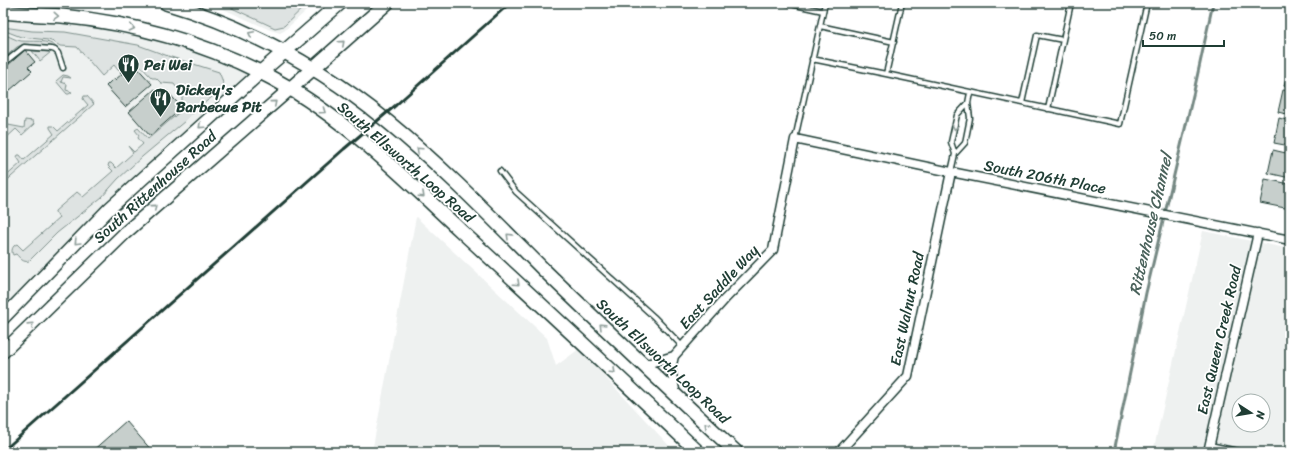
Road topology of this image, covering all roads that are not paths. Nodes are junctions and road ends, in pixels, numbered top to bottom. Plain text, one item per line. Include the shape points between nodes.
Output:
1 (166, 3) edge
2 (340, 3) edge
3 (387, 3) edge
4 (786, 3) edge
5 (825, 3) edge
6 (902, 3) edge
7 (1071, 3) edge
8 (1147, 3) edge
9 (823, 11) junction
10 (3, 12) edge
11 (820, 26) junction
12 (1063, 40) junction
13 (894, 42) junction
14 (286, 52) junction
15 (812, 59) junction
16 (4, 63) dead end
17 (63, 68) dead end
18 (313, 69) junction
19 (261, 72) junction
20 (886, 74) junction
21 (291, 88) junction
22 (970, 93) junction
23 (968, 103) junction
24 (1022, 103) junction
25 (1048, 109) junction
26 (795, 139) junction
27 (955, 154) junction
28 (500, 171) dead end
29 (951, 172) junction
30 (1258, 233) junction
31 (1290, 240) edge
32 (3, 318) edge
33 (682, 346) junction
34 (3, 352) edge
35 (674, 356) junction
36 (643, 364) junction
37 (676, 395) junction
38 (1209, 448) edge
39 (698, 452) edge
40 (736, 452) edge
41 (839, 452) edge
42 (1242, 452) edge

14 -> 1 main road, South Ellsworth Loop Road via 201,13
2 - 14 main road, South Rittenhouse Road
18 -> 3 main road, South Rittenhouse Road
4 - 9 lane
5 - 9 lane
6 - 13 lane
7 - 12 lane
8 - 25 lane via 1120,124
9 - 11 lane
10 -> 19 main road, South Ellsworth Loop Road via 64,16 144,30 198,46
11 - 13 lane
11 - 15 lane
12 - 24 lane via 1037,35
12 - 25 lane
13 - 20 lane
14 - 18 main road, South Ellsworth Loop Road
14 - 19 main road, South Rittenhouse Road
15 - 20 lane
15 - 26 lane
16 - 17 lane via 24,47 52,49 58,53
18 - 21 main road, South Rittenhouse Road
36 -> 18 main road, South Ellsworth Loop Road via 410,141 353,95
19 - 21 main road, South Ellsworth Loop Road
19 -> 32 main road, South Rittenhouse Road via 110,208
20 - 22 lane
34 -> 21 main road, South Rittenhouse Road via 125,233
21 -> 39 main road, South Ellsworth Loop Road via 388,163
22 - 23 lane
22 - 24 lane
23 - 27 lane via 970,118 965,143
23 -> 27 lane via 957,115 951,142
24 - 25 lane
26 - 29 street, South 206th Place
26 - 33 street, East Saddle Way via 773,250
27 - 29 lane
28 - 33 lane via 516,192 654,317
29 - 30 street, South 206th Place
29 - 41 street, East Walnut Road via 908,376
30 - 31 street, South 206th Place
30 - 38 street, East Queen Creek Road
33 - 35 street, East Saddle Way
35 - 36 street
35 - 37 street via 671,369
36 - 37 main road, South Ellsworth Loop Road
40 -> 37 main road, South Ellsworth Loop Road
38 - 42 lane

